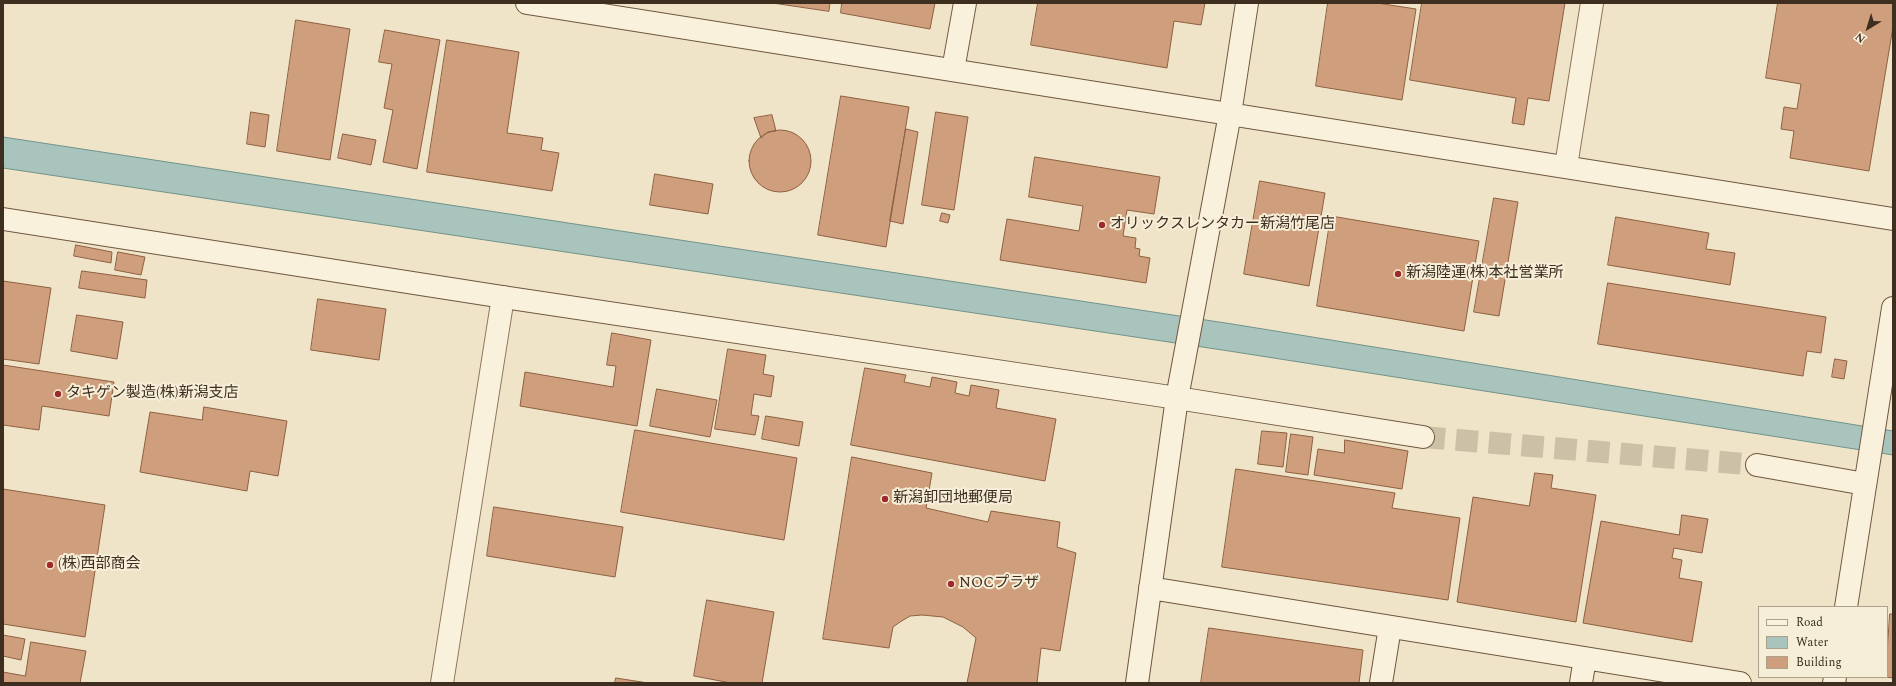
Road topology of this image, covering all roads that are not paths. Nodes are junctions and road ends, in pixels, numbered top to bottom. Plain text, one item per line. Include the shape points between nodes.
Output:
1 (527, 3) edge
2 (965, 3) edge
3 (1247, 3) edge
4 (1592, 3) edge
5 (953, 70) junction
6 (1230, 114) junction
7 (1566, 166) junction
8 (3, 219) edge
9 (1893, 219) edge
10 (503, 298) junction
11 (1893, 308) edge
12 (1177, 398) junction
13 (1423, 437) tunnel mouth
14 (1757, 465) tunnel mouth
15 (1865, 484) junction
16 (1150, 588) junction
17 (1846, 606) edge
18 (1390, 627) junction
19 (1585, 658) junction
20 (442, 683) edge
21 (1137, 683) edge
22 (1380, 683) edge
23 (1580, 683) edge
24 (1740, 683) edge

1 - 5 street
2 - 5 street
3 - 6 street
4 - 7 street
5 - 6 street
6 - 7 street
6 - 12 street
7 - 9 street
8 - 10 street
10 - 12 street
10 - 20 street
11 - 15 street
12 - 13 street
12 - 16 street
14 - 15 street
15 - 17 street
16 - 18 street
16 - 21 street
18 - 19 street
18 - 22 street
19 - 23 street
19 - 24 street

